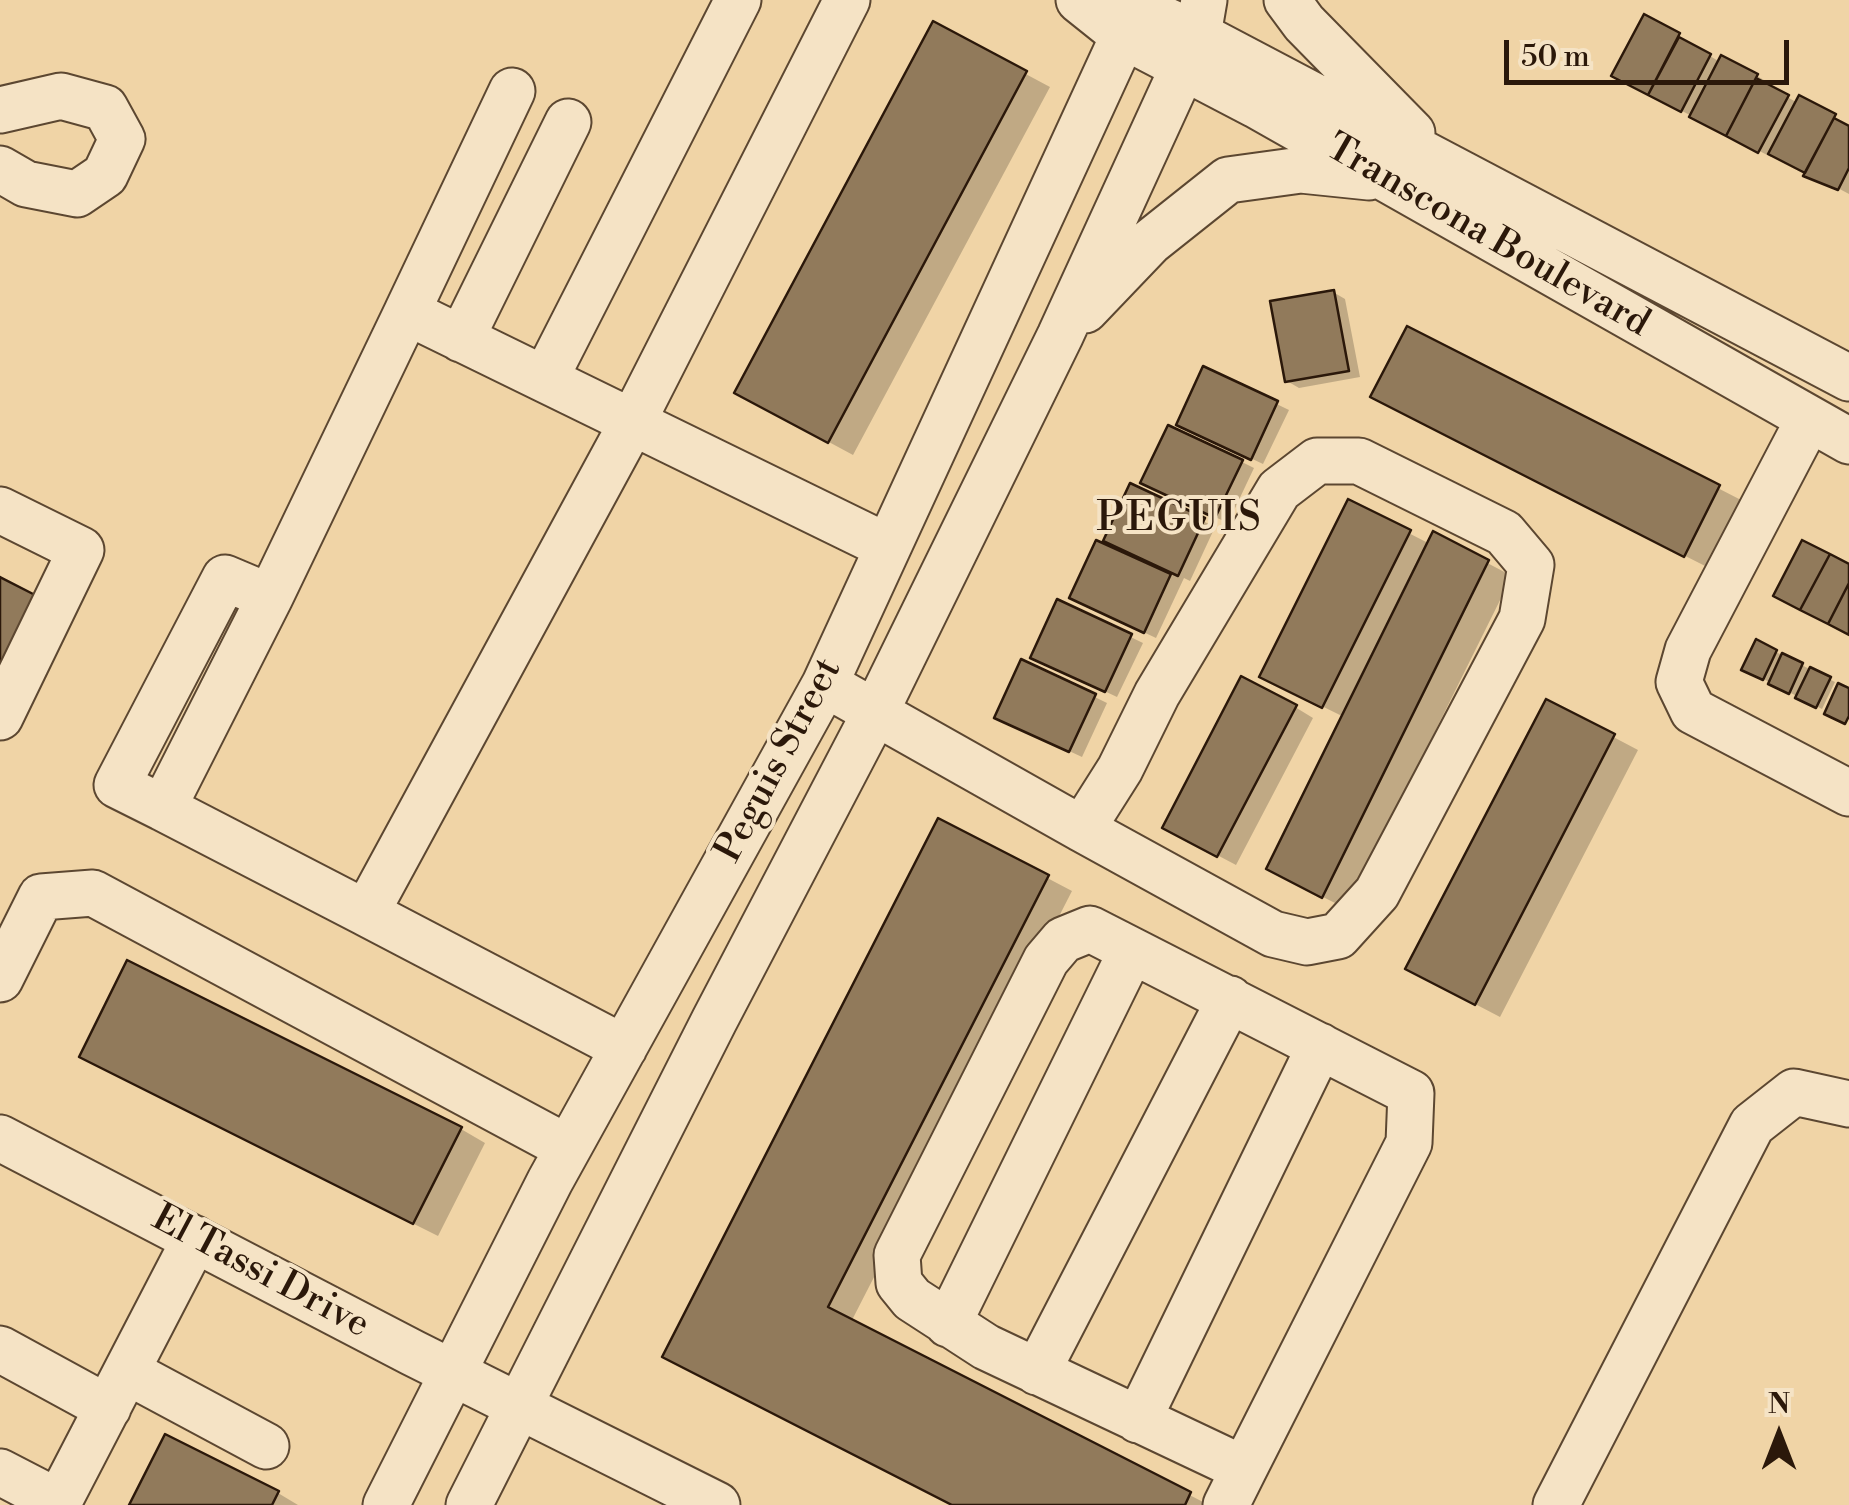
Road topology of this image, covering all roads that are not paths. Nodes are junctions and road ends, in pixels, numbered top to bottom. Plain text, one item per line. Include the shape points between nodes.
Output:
1 (738, 0) edge
2 (846, 0) edge
3 (1079, 0) edge
4 (1287, 0) edge
5 (1131, 10) edge
6 (1195, 34) edge
7 (512, 92) dead end
8 (0, 110) edge
9 (568, 122) dead end
10 (1446, 166) junction
11 (0, 169) edge
12 (1386, 179) junction
13 (407, 312) junction
14 (1060, 336) junction
15 (461, 339) junction
16 (1849, 378) edge
17 (545, 379) junction
18 (1809, 419) junction
19 (632, 423) junction
20 (1849, 441) edge
21 (0, 510) edge
22 (888, 547) junction
23 (270, 597) junction
24 (172, 679) junction
25 (825, 684) junction
26 (217, 702) junction
27 (875, 713) junction
28 (0, 717) edge
29 (1849, 794) edge
30 (164, 808) junction
31 (1082, 829) junction
32 (366, 914) junction
33 (1132, 952) junction
34 (0, 979) edge
35 (1230, 999) junction
36 (1320, 1046) junction
37 (624, 1048) junction
38 (1849, 1104) edge
39 (3, 1146) edge
40 (568, 1148) junction
41 (195, 1239) junction
42 (948, 1324) junction
43 (0, 1349) edge
44 (1037, 1372) junction
45 (453, 1373) junction
46 (118, 1390) junction
47 (521, 1405) junction
48 (1138, 1420) junction
49 (266, 1446) dead end
50 (0, 1472) edge
51 (1235, 1487) edge
52 (58, 1504) edge
53 (386, 1505) edge
54 (469, 1505) edge
55 (717, 1505) edge
56 (1556, 1505) edge

1 - 17 street
2 - 19 street
3 - 5 street, Transcona Boulevard
4 - 10 street
5 - 6 street, Transcona Boulevard
5 - 22 street, Peguis Street
6 - 10 street, Transcona Boulevard
6 - 12 street, Transcona Boulevard
6 - 14 street, Peguis Street
7 - 13 street
8 - 11 street via 61,96 105,108 122,139 105,175 77,194 26,184
9 - 15 street
10 - 16 street, Transcona Boulevard
12 - 14 street via 1301,170 1228,180 1150,242
12 - 18 street, Transcona Boulevard
13 - 15 street
13 - 23 street
14 - 27 street, Peguis Street
15 - 17 street
17 - 19 street
18 - 20 street, Transcona Boulevard
18 - 29 street via 1688,650 1680,682 1693,712
19 - 22 street
19 - 32 street
21 - 28 street via 81,550
22 - 25 street, Peguis Street
23 - 24 street via 226,578
23 - 26 street
24 - 26 street
24 - 30 street via 117,785
25 - 27 street
25 - 37 street, Peguis Street
26 - 30 street
27 - 31 street
27 - 47 street, Peguis Street
30 - 32 street
31 - 31 street via 1273,934 1307,942 1338,936 1377,892 1522,619 1531,565 1504,533 1358,461 1318,461 1279,490
32 - 37 street
33 - 35 street
33 - 42 street
33 - 42 street via 1090,929 1062,940 1046,960 896,1255 899,1283
34 - 40 street via 41,897 93,893
35 - 36 street
35 - 44 street
36 - 48 street
36 - 51 street via 1411,1093 1409,1143
37 - 40 street, Peguis Street
38 - 56 street via 1794,1092 1752,1125
39 - 41 street, El Tassi Drive
40 - 45 street, Peguis Street
41 - 45 street, El Tassi Drive
41 - 46 street
42 - 44 street
43 - 46 street
44 - 48 street
45 - 47 street, El Tassi Drive
45 - 53 street, Peguis Street
46 - 49 street
46 - 52 street
47 - 54 street, Peguis Street
47 - 55 street, El Tassi Drive
48 - 51 street
50 - 52 street

